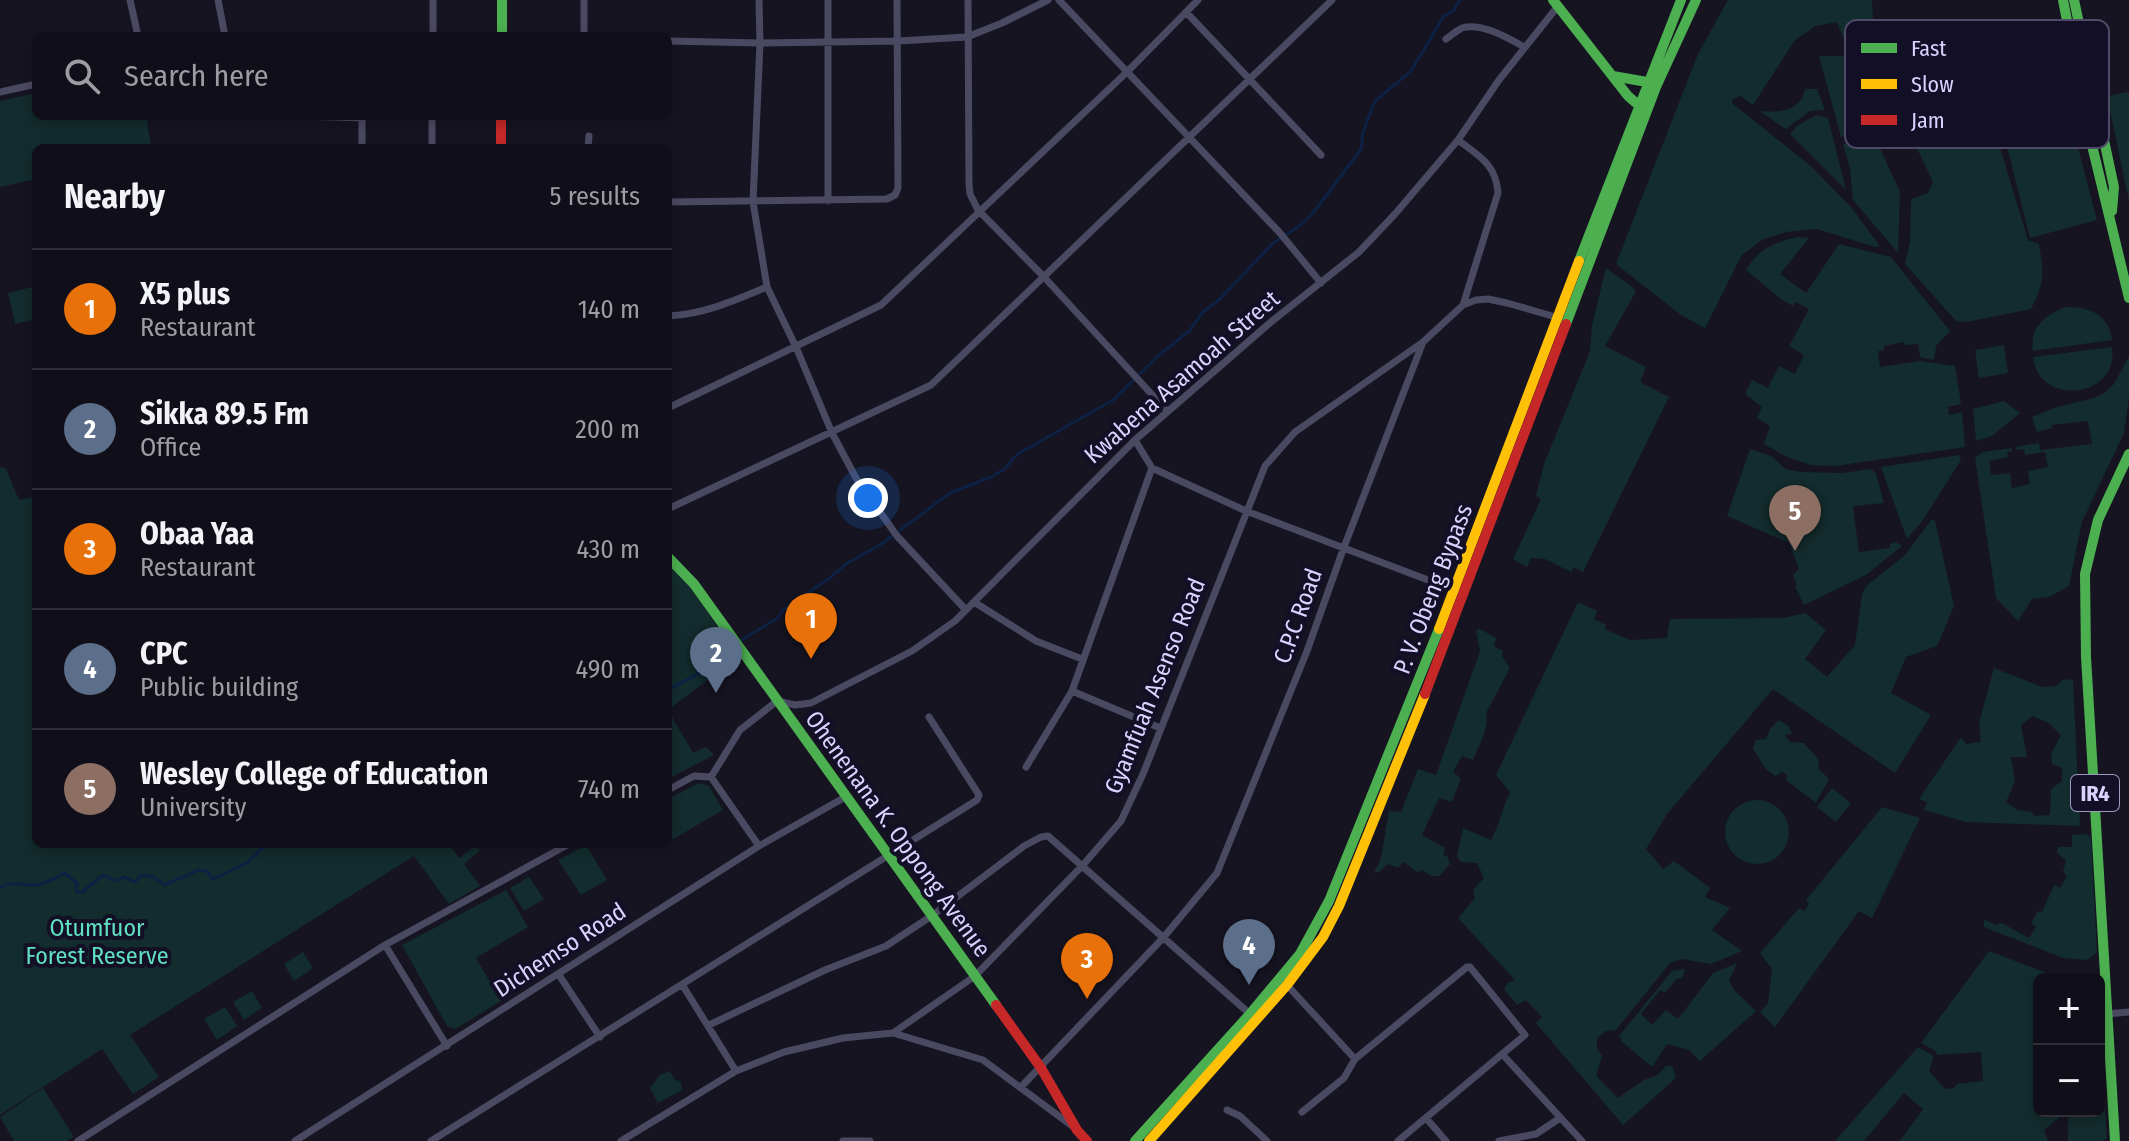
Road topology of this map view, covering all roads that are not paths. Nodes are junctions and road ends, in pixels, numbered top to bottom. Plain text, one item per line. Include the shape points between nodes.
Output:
1 (130, 0) edge
2 (218, 0) edge
3 (433, 0) edge
4 (502, 0) edge
5 (584, 0) edge
6 (759, 0) edge
7 (828, 0) edge
8 (897, 0) edge
9 (968, 0) edge
10 (1048, 0) edge
11 (1059, 0) edge
12 (1198, 0) edge
13 (1332, 0) edge
14 (1681, 0) edge
15 (1696, 0) edge
16 (2063, 0) edge
17 (2074, 0) edge
18 (1555, 3) edge
19 (1186, 12) junction
20 (2067, 20) edge
21 (2078, 20) edge
22 (137, 32) edge
23 (224, 32) edge
24 (433, 32) edge
25 (502, 32) edge
26 (584, 32) edge
27 (967, 37) junction
28 (1446, 39) dead end
29 (672, 41) edge
30 (898, 41) junction
31 (828, 42) junction
32 (760, 43) junction
33 (1524, 47) junction
34 (1127, 72) junction
35 (1613, 76) junction
36 (1249, 80) junction
37 (1651, 84) junction
38 (32, 85) edge
39 (0, 92) edge
40 (1643, 109) junction
41 (362, 120) edge
42 (432, 120) edge
43 (501, 120) edge
44 (589, 136) dead end
45 (1190, 138) junction
46 (1458, 140) junction
47 (362, 144) edge
48 (432, 144) edge
49 (501, 144) edge
50 (588, 144) edge
51 (2093, 148) edge
52 (2106, 148) edge
53 (1321, 155) dead end
54 (828, 201) junction
55 (672, 202) edge
56 (753, 202) junction
57 (978, 210) junction
58 (2112, 220) junction
59 (1045, 278) junction
60 (1321, 283) junction
61 (767, 287) junction
62 (2129, 298) edge
63 (1463, 305) junction
64 (672, 316) edge
65 (1563, 320) junction
66 (1423, 342) junction
67 (796, 347) junction
68 (672, 406) edge
69 (1167, 411) junction
70 (832, 433) junction
71 (1135, 440) junction
72 (2129, 454) edge
73 (1152, 468) junction
74 (672, 507) edge
75 (1246, 511) junction
76 (1344, 547) junction
77 (672, 561) edge
78 (1459, 592) junction
79 (974, 602) junction
80 (966, 610) junction
81 (1082, 659) junction
82 (1072, 691) junction
83 (777, 701) junction
84 (929, 717) dead end
85 (1160, 728) junction
86 (1026, 767) dead end
87 (711, 777) junction
88 (672, 788) edge
89 (847, 796) junction
90 (759, 846) junction
91 (562, 848) edge
92 (890, 856) junction
93 (1083, 865) junction
94 (933, 915) junction
95 (1163, 938) junction
96 (385, 945) junction
97 (559, 975) junction
98 (975, 976) junction
99 (1287, 985) junction
100 (683, 986) junction
101 (2129, 1012) edge
102 (1250, 1014) junction
103 (2107, 1014) junction
104 (709, 1025) junction
105 (893, 1033) junction
106 (600, 1037) junction
107 (447, 1046) junction
108 (1503, 1055) junction
109 (1355, 1059) junction
110 (1041, 1068) junction
111 (736, 1071) junction
112 (1021, 1087) junction
113 (1227, 1110) dead end
114 (1302, 1112) dead end
115 (1426, 1118) junction
116 (1560, 1118) junction
117 (1077, 1130) junction
118 (78, 1141) edge
119 (295, 1141) edge
120 (431, 1141) edge
121 (621, 1141) edge
122 (843, 1141) edge
123 (870, 1141) edge
124 (1087, 1141) edge
125 (1135, 1141) edge
126 (1149, 1141) edge
127 (1267, 1141) edge
128 (1398, 1141) edge
129 (1446, 1141) edge
130 (1499, 1141) edge
131 (1582, 1141) edge
132 (2115, 1141) edge

1 - 22 street
2 - 23 street
3 - 24 street
4 - 25 main road
5 - 26 street
6 - 32 street
7 - 31 street
8 - 30 street
9 - 27 street
10 - 27 street
11 - 34 street
12 - 19 street
13 - 36 street
14 - 37 main road, P. V. Obeng Bypass
15 - 37 main road, P. V. Obeng Bypass
16 - 20 main road
17 - 21 main road
18 - 33 street, Kwabena Asamoah Street
18 - 35 main road
19 - 34 street
19 - 36 street
27 - 30 street
27 - 57 street via 969,184
28 - 33 street via 1464,27 1478,28
29 - 32 street
30 - 31 street
30 - 54 street via 895,195
31 - 32 street
31 - 54 street
32 - 56 street
33 - 46 street, Kwabena Asamoah Street
34 - 45 street
34 - 57 street
35 - 37 main road
35 - 40 main road
36 - 45 street
36 - 53 street
37 - 40 main road, P. V. Obeng Bypass
38 - 39 street
40 - 65 main road, P. V. Obeng Bypass
41 - 47 street
42 - 48 street
43 - 49 main road
44 - 50 street
45 - 59 street
45 - 60 street
46 - 60 street, Kwabena Asamoah Street via 1359,252
46 - 63 street via 1486,162 1497,177 1498,193
51 - 58 main road
52 - 58 main road via 2114,187
54 - 56 street
55 - 56 street
56 - 61 street
57 - 59 street
57 - 67 street via 881,305
58 - 62 main road
59 - 69 street
59 - 70 street via 931,385
60 - 69 street, Kwabena Asamoah Street
61 - 64 street via 718,308
61 - 67 street
63 - 65 street via 1488,299
63 - 66 street, C.P.C Road
65 - 78 main road, P. V. Obeng Bypass
66 - 75 street via 1295,432 1265,466
66 - 76 street, C.P.C Road
67 - 68 street
67 - 70 street
69 - 71 street, Kwabena Asamoah Street
70 - 74 street
70 - 80 street via 890,527
71 - 73 street
71 - 79 street, Kwabena Asamoah Street
72 - 103 main road, IR4 via 2098,520 2085,574
73 - 75 street
73 - 81 street
75 - 76 street
75 - 85 street, Gyamfuah Asenso Road
76 - 78 street
76 - 95 street, C.P.C Road via 1217,873
77 - 83 main road, Ohenenana K. Oppong Avenue
78 - 99 main road, P. V. Obeng Bypass via 1339,906
78 - 102 main road, P. V. Obeng Bypass via 1329,901 1307,944
79 - 80 street, Kwabena Asamoah Street
79 - 81 street via 1036,641
80 - 83 street, Kwabena Asamoah Street via 912,651 811,703
81 - 82 street
82 - 85 street
82 - 86 street
83 - 87 street via 740,730
83 - 89 main road, Ohenenana K. Oppong Avenue
84 - 92 street via 979,797
85 - 93 street, Gyamfuah Asenso Road via 1121,821
87 - 88 street via 694,776
87 - 90 street
89 - 90 street, Dichemso Road
89 - 92 main road, Ohenenana K. Oppong Avenue
90 - 97 street, Dichemso Road
91 - 96 street
92 - 94 main road, Ohenenana K. Oppong Avenue
92 - 100 street
93 - 94 street via 1056,841 1041,837
93 - 95 street
93 - 98 street, Gyamfuah Asenso Road
94 - 98 main road, Ohenenana K. Oppong Avenue
94 - 104 street via 886,946
95 - 102 street
95 - 110 street, C.P.C Road
96 - 107 street
96 - 118 street
97 - 106 street
97 - 107 street, Dichemso Road
98 - 105 street, Gyamfuah Asenso Road
98 - 110 main road, Ohenenana K. Oppong Avenue
99 - 109 street
99 - 126 main road, P. V. Obeng Bypass
100 - 104 street
100 - 106 street
101 - 103 street
102 - 125 main road, P. V. Obeng Bypass
103 - 132 main road, IR4
104 - 111 street
105 - 111 street via 784,1052
105 - 112 street via 983,1060
106 - 120 street
107 - 119 street, Dichemso Road
108 - 109 street via 1525,1032 1468,967
108 - 115 street
108 - 116 street
109 - 114 street via 1344,1078
110 - 112 street, C.P.C Road
110 - 117 main road, Ohenenana K. Oppong Avenue
111 - 121 street
112 - 117 street
113 - 127 street
115 - 128 street
115 - 129 street
116 - 130 street via 1536,1134
116 - 131 street
117 - 124 main road, Ohenenana K. Oppong Avenue
122 - 123 street

